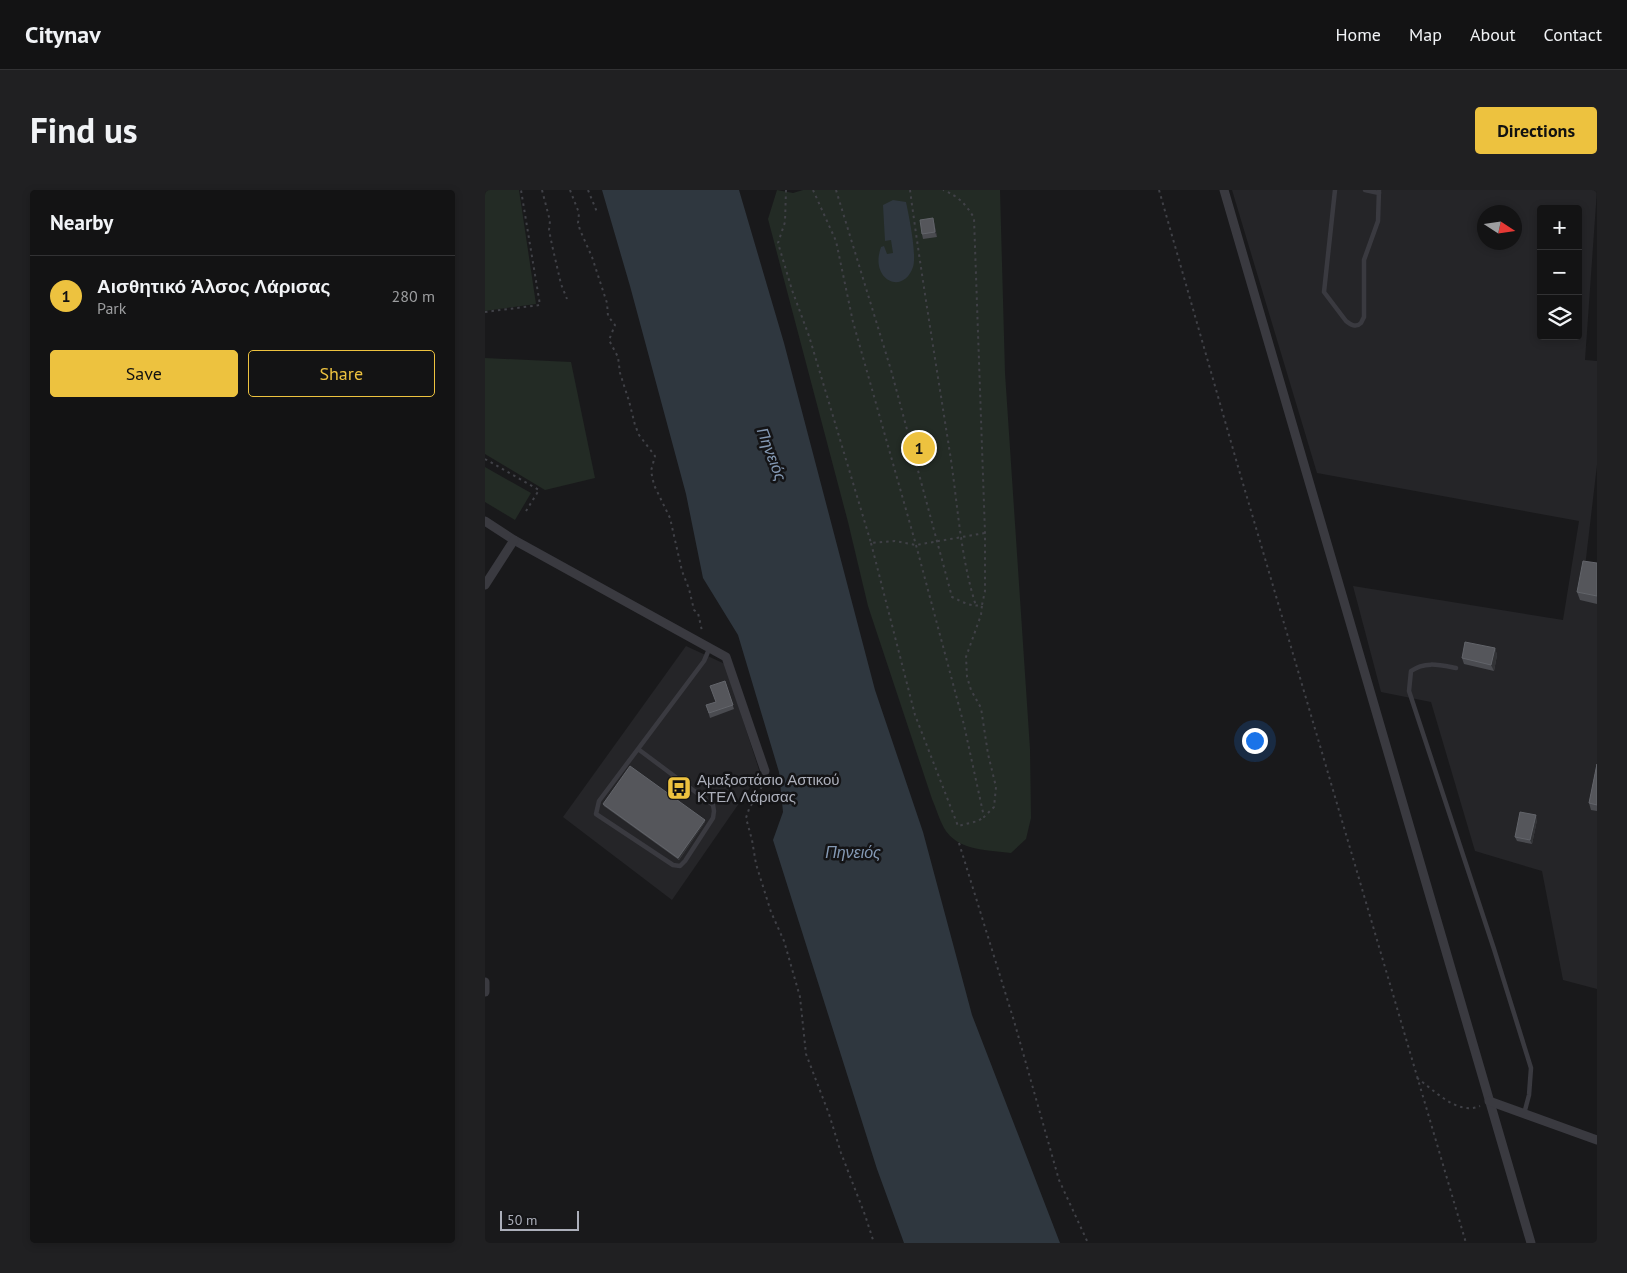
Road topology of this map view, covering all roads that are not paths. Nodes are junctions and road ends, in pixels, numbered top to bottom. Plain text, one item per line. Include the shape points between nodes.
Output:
1 (1224, 190) edge
2 (1335, 190) edge
3 (1365, 190) edge
4 (1379, 191) edge
5 (485, 521) edge
6 (514, 540) junction
7 (489, 571) edge
8 (485, 586) edge
9 (710, 647) junction
10 (1456, 668) dead end
11 (638, 749) junction
12 (765, 771) road end
13 (485, 982) edge
14 (485, 992) edge
15 (1489, 1101) junction
16 (1524, 1114) junction
17 (1597, 1140) edge
18 (1531, 1243) edge

1 - 15 street
2 - 4 lane via 1324,292 1353,326 1359,325 1363,318 1365,260 1378,221
3 - 4 lane
5 - 6 street
6 - 7 street
6 - 9 street
7 - 8 street
9 - 11 lane via 704,661
9 - 12 street via 728,660
10 - 16 lane via 1438,664 1419,666 1411,671 1409,691 1531,1068
11 - 11 lane via 599,802 596,814 673,866 679,866 713,818 713,805
13 - 14 street
15 - 16 street
15 - 18 street
16 - 17 street

